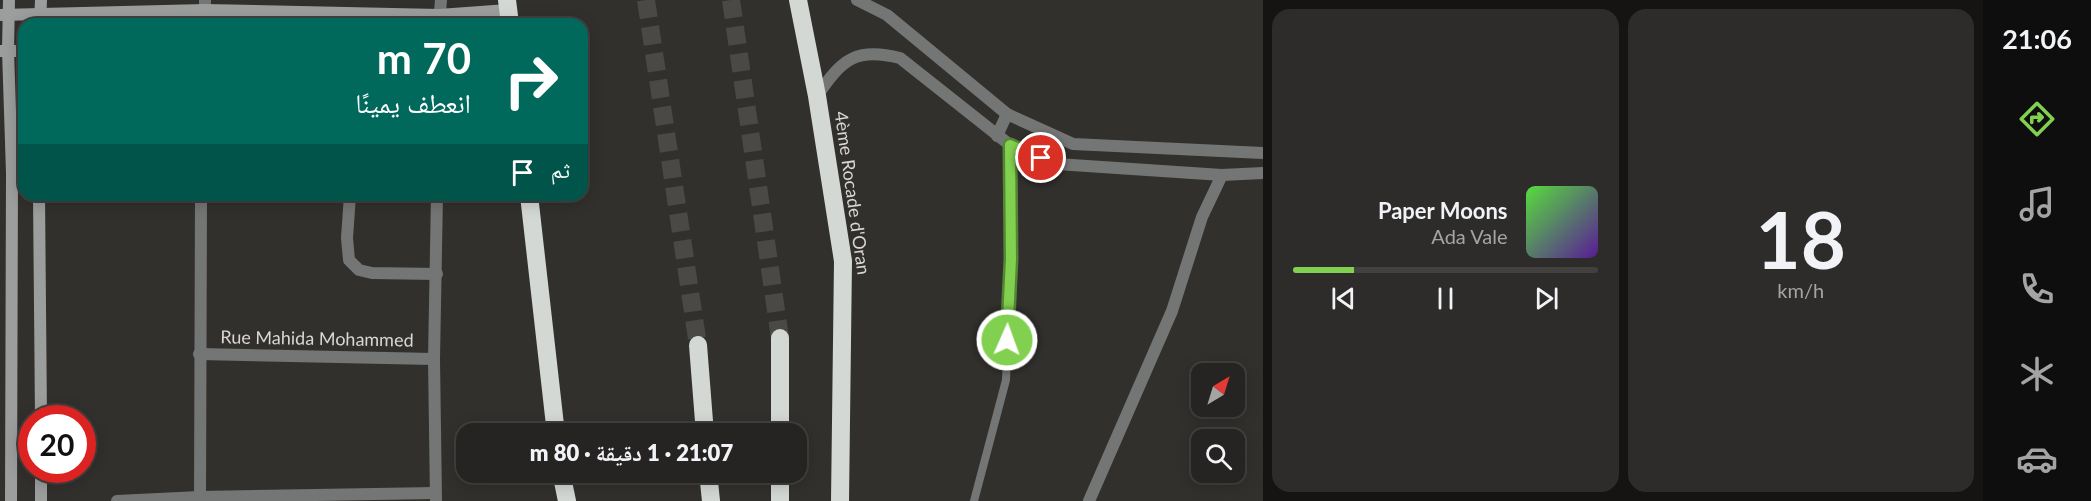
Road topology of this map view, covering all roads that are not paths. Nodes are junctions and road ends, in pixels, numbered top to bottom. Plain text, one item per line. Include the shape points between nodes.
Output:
1 (9, 0) edge
2 (41, 0) edge
3 (441, 0) edge
4 (798, 0) edge
5 (857, 0) edge
6 (205, 5) edge
7 (508, 11) edge
8 (4, 15) edge
9 (26, 18) edge
10 (40, 18) edge
11 (62, 18) edge
12 (408, 18) edge
13 (439, 18) edge
14 (454, 18) edge
15 (4, 51) edge
16 (817, 96) junction
17 (1007, 114) junction
18 (996, 136) junction
19 (1010, 145) junction
20 (1263, 153) edge
21 (1263, 173) edge
22 (1222, 175) junction
23 (39, 201) edge
24 (201, 201) edge
25 (350, 201) edge
26 (437, 201) edge
27 (530, 201) edge
28 (437, 274) junction
29 (780, 338) tunnel mouth
30 (698, 345) tunnel mouth
31 (199, 354) junction
32 (434, 359) junction
33 (41, 405) edge
34 (555, 423) edge
35 (704, 423) edge
36 (780, 423) edge
37 (41, 483) edge
38 (563, 483) edge
39 (709, 483) edge
40 (780, 483) edge
41 (436, 497) edge
42 (200, 499) edge
43 (11, 501) edge
44 (41, 501) edge
45 (117, 501) edge
46 (567, 501) edge
47 (711, 501) edge
48 (780, 501) edge
49 (840, 501) edge
50 (974, 501) edge
51 (1089, 501) edge

1 - 8 main road
2 - 10 main road
3 - 13 street
4 - 16 highway, 4ème Rocade d'Oran
5 - 17 street via 887,15
6 - 11 main road
6 - 12 main road
7 - 14 main road
8 - 9 main road
8 - 15 main road
15 - 43 main road via 12,173
16 - 18 street via 855,55 886,54 900,58
16 - 49 highway, 4ème Rocade d'Oran via 843,261
17 - 18 street
17 - 20 street via 1073,144
18 - 19 street
19 - 22 street via 1057,164
19 - 50 lane via 1006,380
21 - 22 street
22 - 51 street via 1202,218 1172,311
23 - 33 main road
24 - 31 street
25 - 28 street via 349,261 359,270
26 - 28 street
27 - 34 highway
28 - 32 street
29 - 36 highway
30 - 35 highway
31 - 32 street, Rue Mahida Mohammed
31 - 42 street
32 - 41 street
37 - 44 main road
38 - 46 highway
39 - 47 highway
40 - 48 highway
41 - 42 street
42 - 45 street

